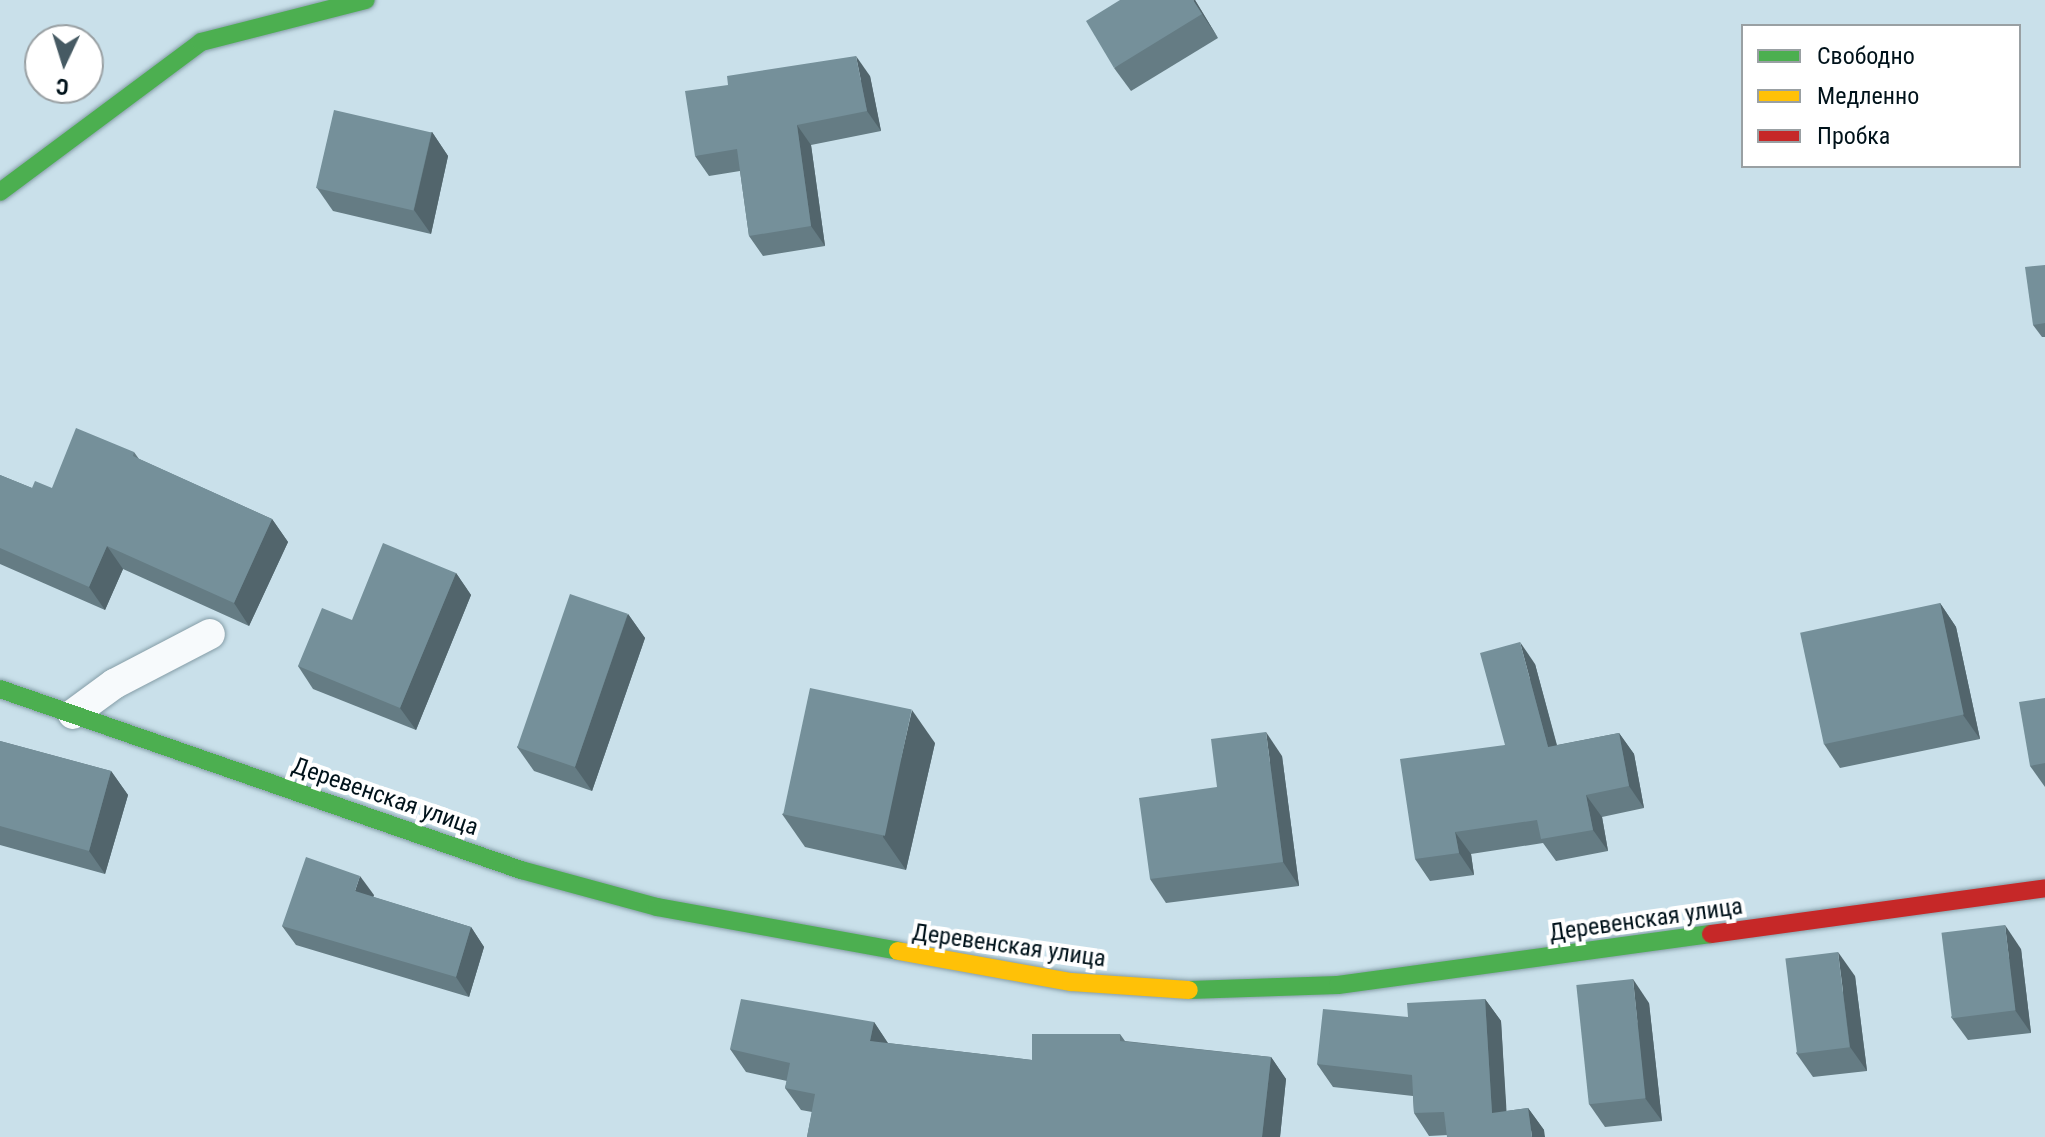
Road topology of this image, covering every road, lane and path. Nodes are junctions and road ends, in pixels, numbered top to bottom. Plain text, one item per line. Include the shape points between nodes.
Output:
1 (366, 0) edge
2 (0, 192) edge
3 (210, 634) dead end
4 (0, 689) edge
5 (73, 714) junction
6 (2045, 888) edge

1 - 2 street via 201,42
3 - 5 lane via 114,684
4 - 5 street, Деревенская улица
5 - 6 street, Деревенская улица via 521,870 642,903 825,942 1071,982 1205,991 1338,985

